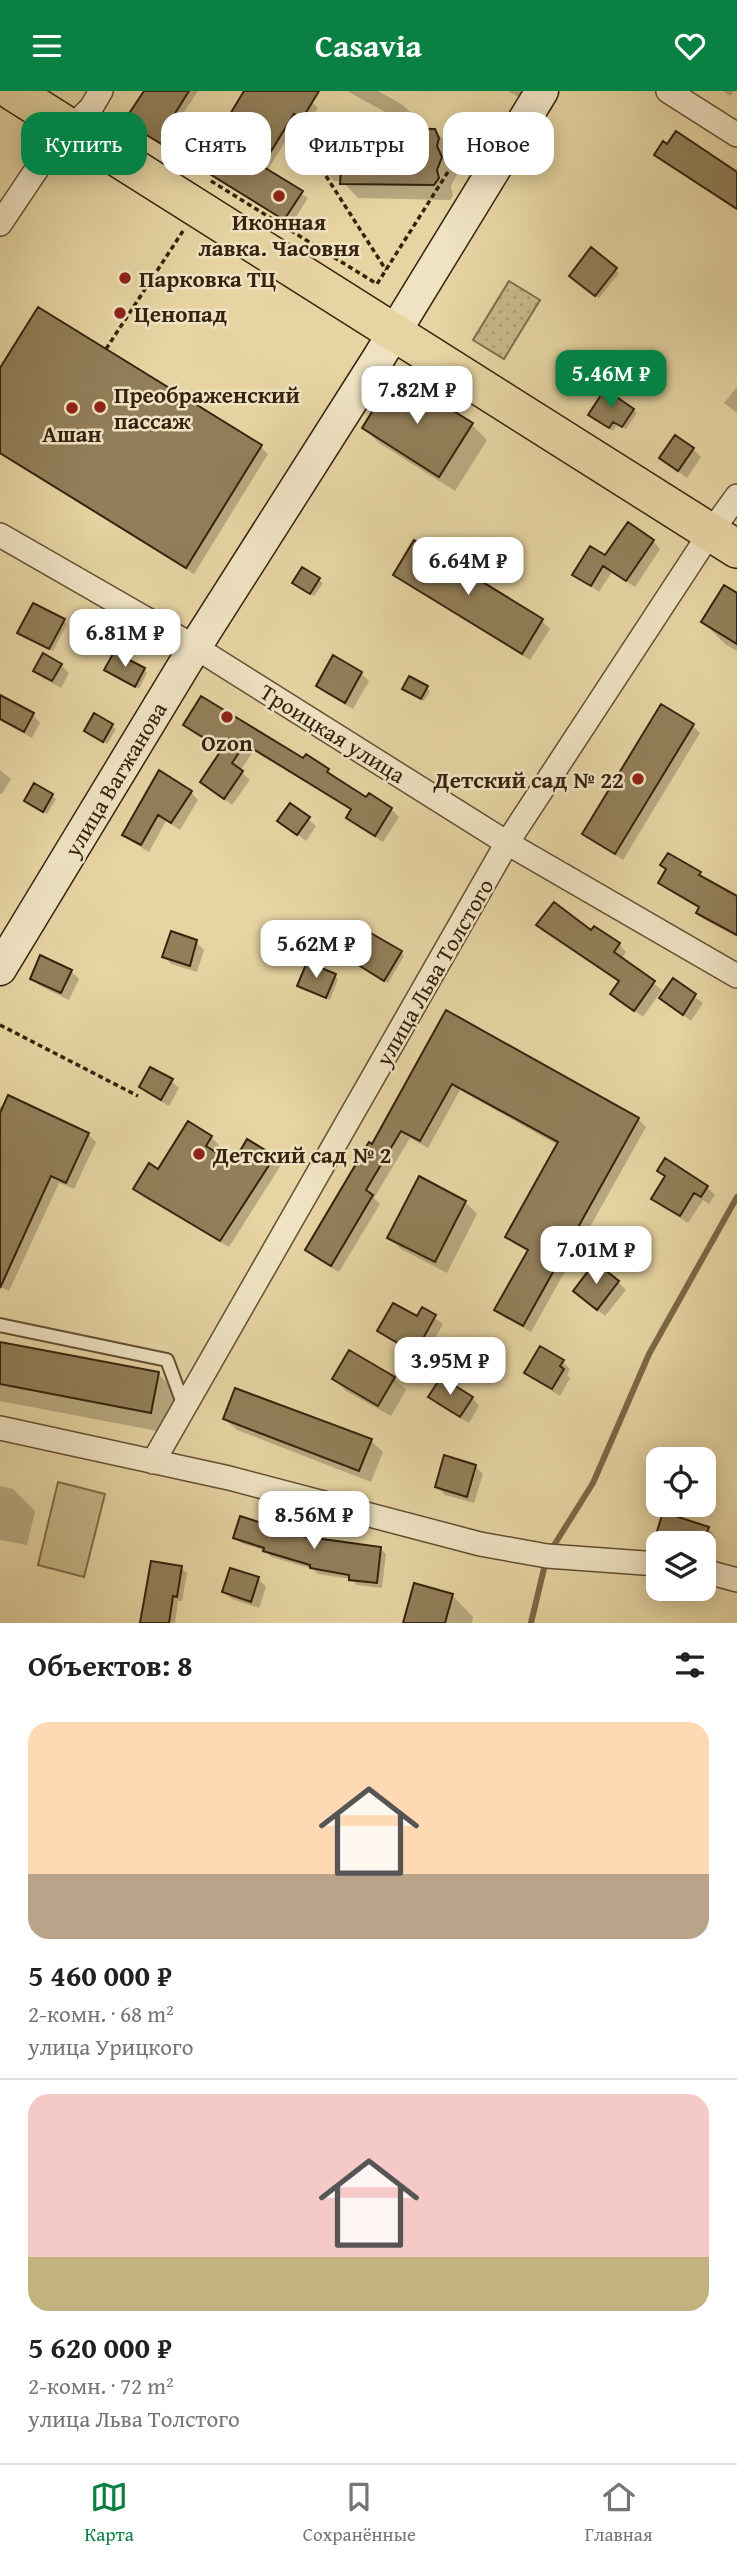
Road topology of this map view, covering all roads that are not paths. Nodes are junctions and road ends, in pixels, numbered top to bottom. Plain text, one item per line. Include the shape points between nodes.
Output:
1 (12, 91) edge
2 (101, 91) edge
3 (542, 91) edge
4 (668, 91) edge
5 (45, 112) edge
6 (87, 112) edge
7 (737, 135) edge
8 (33, 175) edge
9 (145, 175) edge
10 (0, 224) edge
11 (394, 332) junction
12 (737, 496) edge
13 (0, 535) edge
14 (724, 540) edge
15 (195, 647) junction
16 (508, 843) junction
17 (0, 969) edge
18 (737, 976) edge
19 (0, 1325) edge
20 (185, 1407) junction
21 (0, 1428) edge
22 (153, 1462) junction
23 (646, 1563) edge
24 (716, 1574) edge
25 (737, 1580) edge

1 - 5 main road
2 - 6 street
3 - 11 street, улица Вагжанова
4 - 7 street
8 - 10 street
9 - 11 main road
11 - 14 main road
11 - 15 street, улица Вагжанова
12 - 14 street, улица Льва Толстого
13 - 15 street, Троицкая улица
14 - 16 street, улица Льва Толстого
15 - 16 street, Троицкая улица
15 - 17 street, улица Вагжанова
16 - 18 street, Троицкая улица
16 - 20 street, улица Льва Толстого
19 - 20 lane via 167,1360
20 - 22 street, улица Льва Толстого
21 - 22 street
22 - 23 street via 480,1544 547,1556
24 - 25 street

